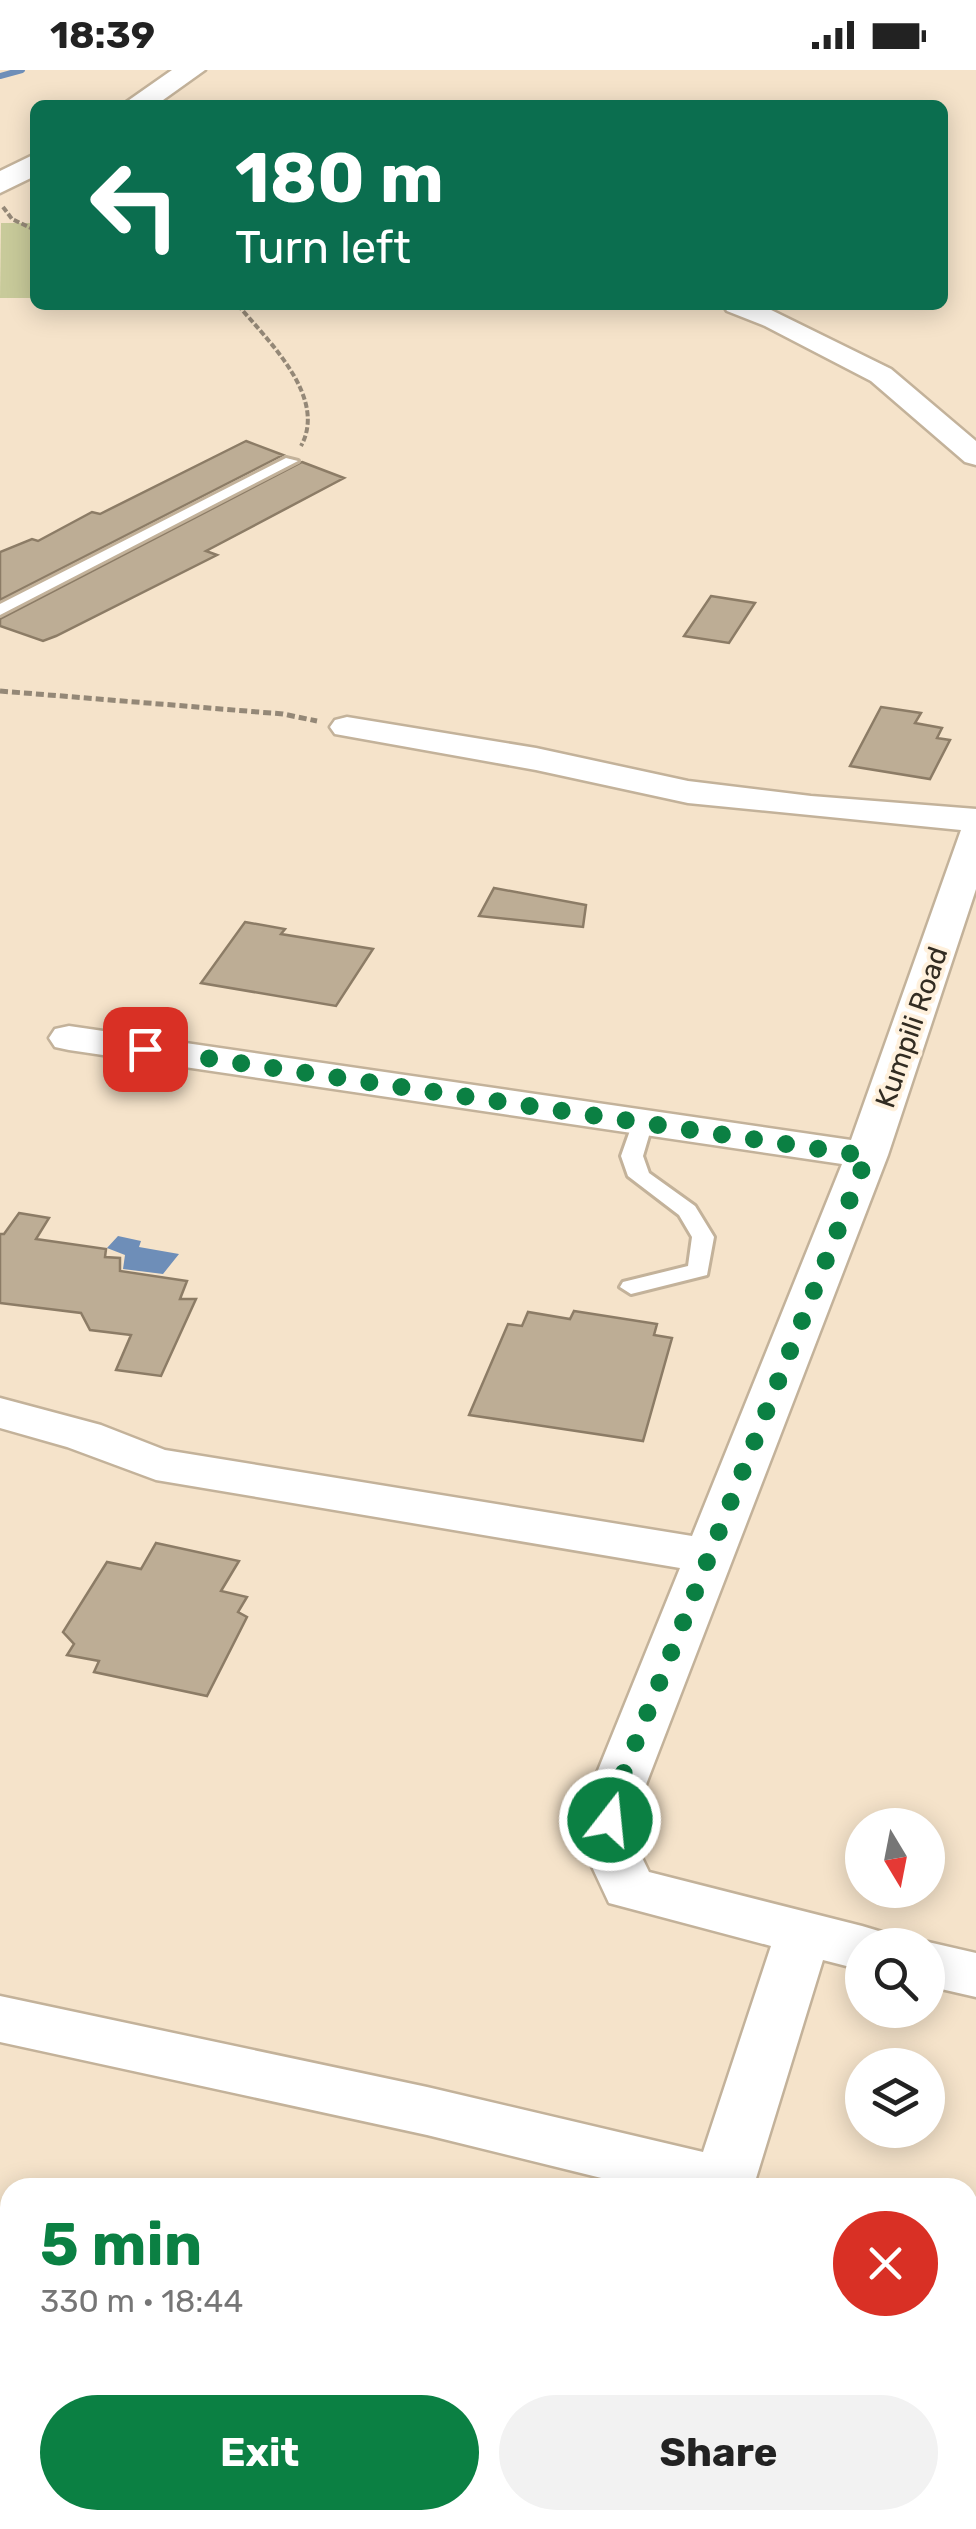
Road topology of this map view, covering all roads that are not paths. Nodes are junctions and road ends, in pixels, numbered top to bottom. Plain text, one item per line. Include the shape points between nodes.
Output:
1 (191, 70) edge
2 (144, 100) edge
3 (750, 310) edge
4 (976, 456) edge
5 (291, 461) road end
6 (0, 610) edge
7 (347, 728) road end
8 (976, 820) edge
9 (976, 834) edge
10 (68, 1038) dead end
11 (643, 1122) junction
12 (867, 1156) junction
13 (631, 1287) dead end
14 (0, 1414) edge
15 (709, 1556) junction
16 (803, 1933) junction
17 (845, 1944) edge
18 (945, 1968) edge
19 (976, 1975) edge
20 (0, 2019) edge
21 (695, 2178) edge
22 (725, 2178) edge

1 - 2 street
3 - 4 street via 881,375
5 - 6 lane
7 - 8 street via 688,792
9 - 12 street, Kumpili Road
10 - 11 street
11 - 12 street
11 - 13 lane via 632,1156 639,1176 686,1211 704,1237 699,1270
12 - 15 street, Kumpili Road
14 - 15 street via 156,1464
15 - 16 street, Kumpili Road via 613,1800 607,1841 629,1888
16 - 17 street, Kumpili Road
16 - 22 street
18 - 19 street
20 - 21 street via 427,2111

